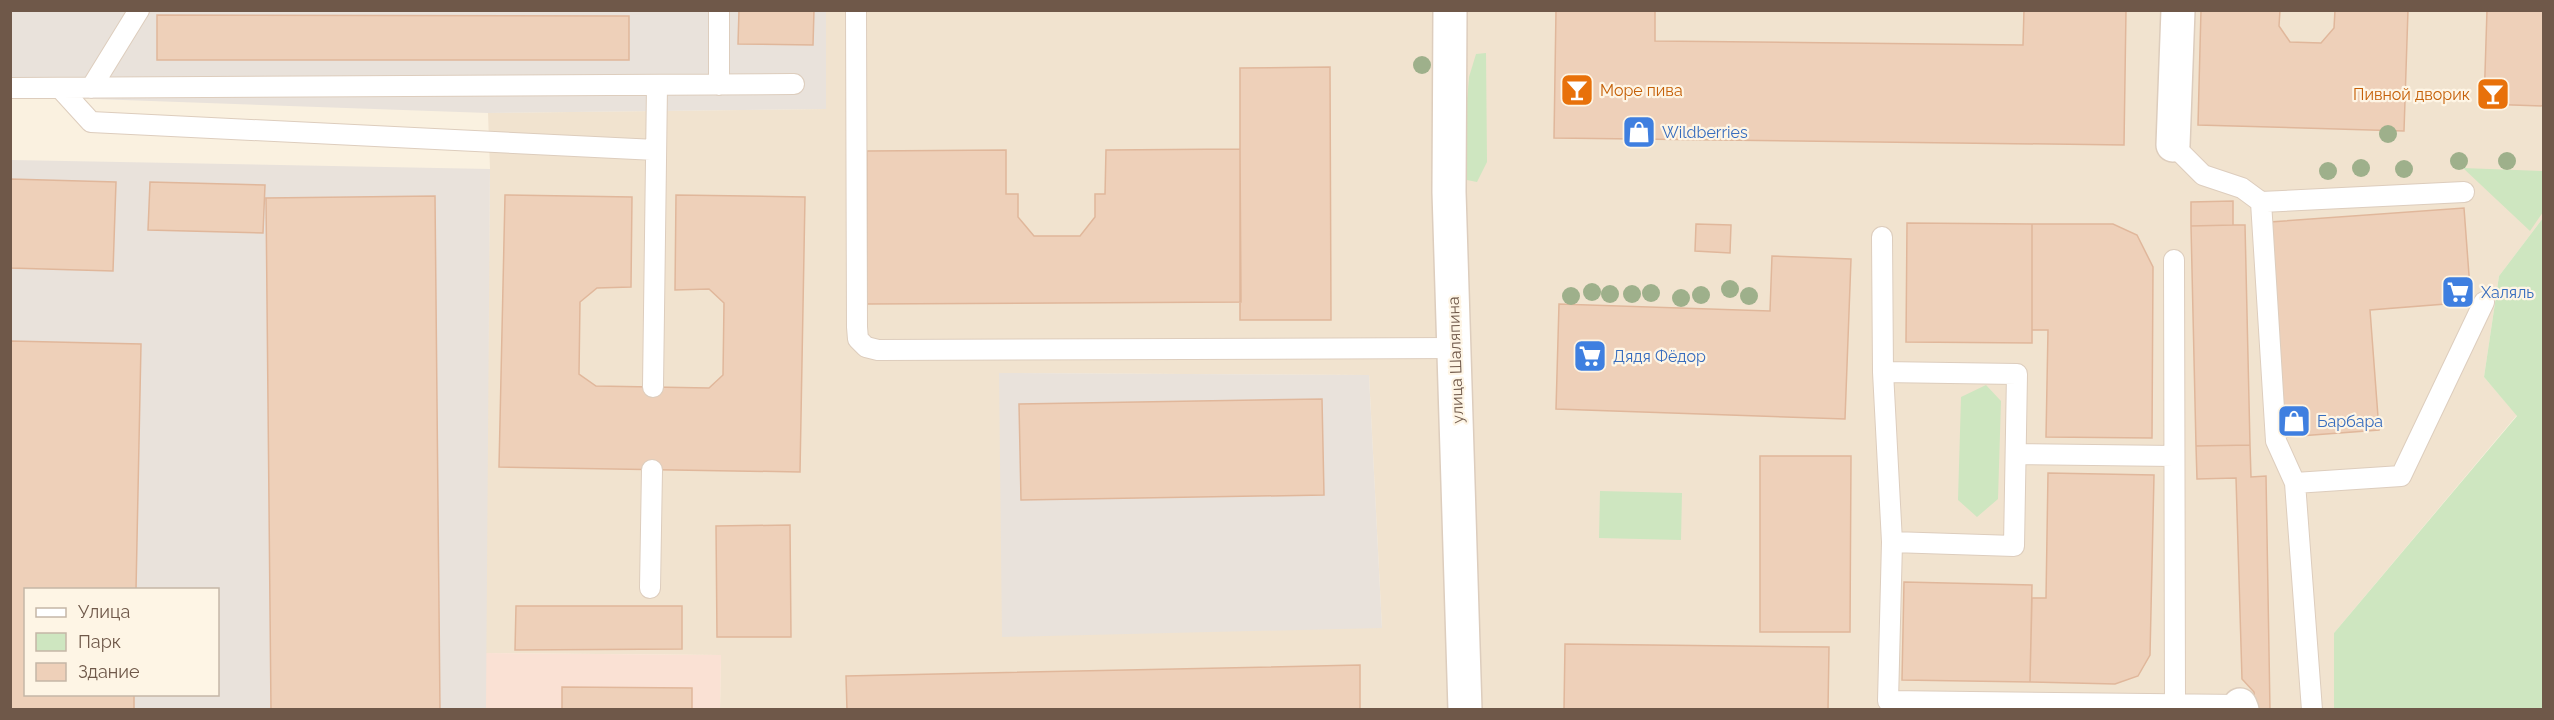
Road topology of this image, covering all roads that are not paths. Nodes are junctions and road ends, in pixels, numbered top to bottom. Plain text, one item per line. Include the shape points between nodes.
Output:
1 (139, 10) edge
2 (719, 10) edge
3 (856, 10) edge
4 (1450, 10) edge
5 (2178, 10) edge
6 (794, 84) dead end
7 (719, 85) junction
8 (657, 86) junction
9 (10, 88) edge
10 (60, 88) junction
11 (91, 88) junction
12 (2173, 145) joint
13 (656, 150) junction
14 (2464, 192) dead end
15 (2261, 202) junction
16 (1882, 237) dead end
17 (2174, 260) dead end
18 (2484, 302) dead end
19 (1454, 348) junction
20 (1883, 372) junction
21 (653, 387) dead end
22 (2016, 454) junction
23 (2174, 456) junction
24 (652, 470) dead end
25 (2295, 483) junction
26 (1892, 542) junction
27 (650, 588) dead end
28 (2175, 703) junction
29 (2241, 707) edge
30 (1465, 710) edge
31 (2312, 710) edge

1 - 11 lane
2 - 7 lane
3 - 19 lane via 856,327 858,339 866,347
4 - 19 street, улица Шаляпина via 1449,192
5 - 12 street
6 - 7 lane
7 - 8 lane
8 - 11 lane
8 - 13 lane
9 - 10 lane
10 - 11 lane
10 - 13 lane via 91,122
12 - 15 lane via 2203,175 2242,188
13 - 21 lane
14 - 15 lane
15 - 25 lane via 2276,441
16 - 20 lane
17 - 23 lane
18 - 25 lane via 2401,476
19 - 30 street, улица Шаляпина
20 - 22 lane via 2017,374
20 - 26 lane
22 - 23 lane
22 - 26 lane via 2014,546
23 - 28 lane
24 - 27 lane
25 - 31 lane
26 - 28 lane via 1888,701
28 - 29 lane

